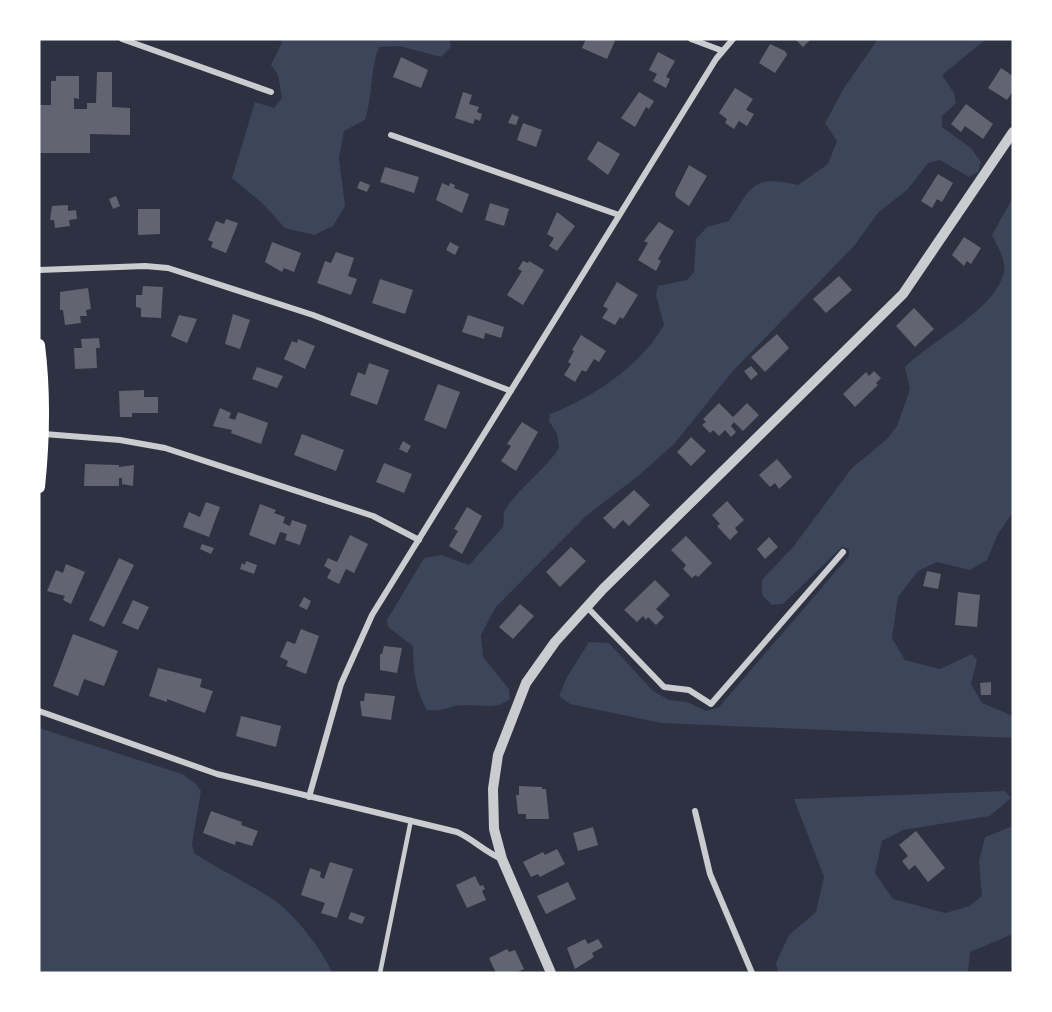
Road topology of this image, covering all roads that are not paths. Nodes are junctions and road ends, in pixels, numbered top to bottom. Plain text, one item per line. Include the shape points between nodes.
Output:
1 (123, 39) edge
2 (691, 39) edge
3 (733, 39) edge
4 (723, 51) junction
5 (272, 92) dead end
6 (1013, 132) edge
7 (391, 135) dead end
8 (619, 215) junction
9 (39, 270) edge
10 (39, 345) edge
11 (511, 391) junction
12 (44, 434) junction
13 (39, 487) edge
14 (419, 540) junction
15 (843, 552) dead end
16 (587, 607) junction
17 (39, 711) edge
18 (309, 797) junction
19 (696, 811) dead end
20 (411, 820) junction
21 (501, 859) junction
22 (380, 973) edge
23 (551, 973) edge
24 (752, 973) edge

1 - 5 street
2 - 4 street
3 - 4 street
4 - 8 street
6 - 16 street via 903,294
7 - 8 street
8 - 11 street
9 - 11 street via 168,268 313,315
10 - 12 main road
11 - 14 street
12 - 13 main road
12 - 14 street via 165,448 373,516
14 - 18 street via 360,639 341,684
15 - 16 street via 711,704 689,690 664,687
16 - 21 street via 555,642 526,683 506,730 493,789 494,829
17 - 18 street via 217,774
18 - 20 street
19 - 24 street via 710,874
20 - 21 street via 457,832
20 - 22 lane
21 - 23 street

